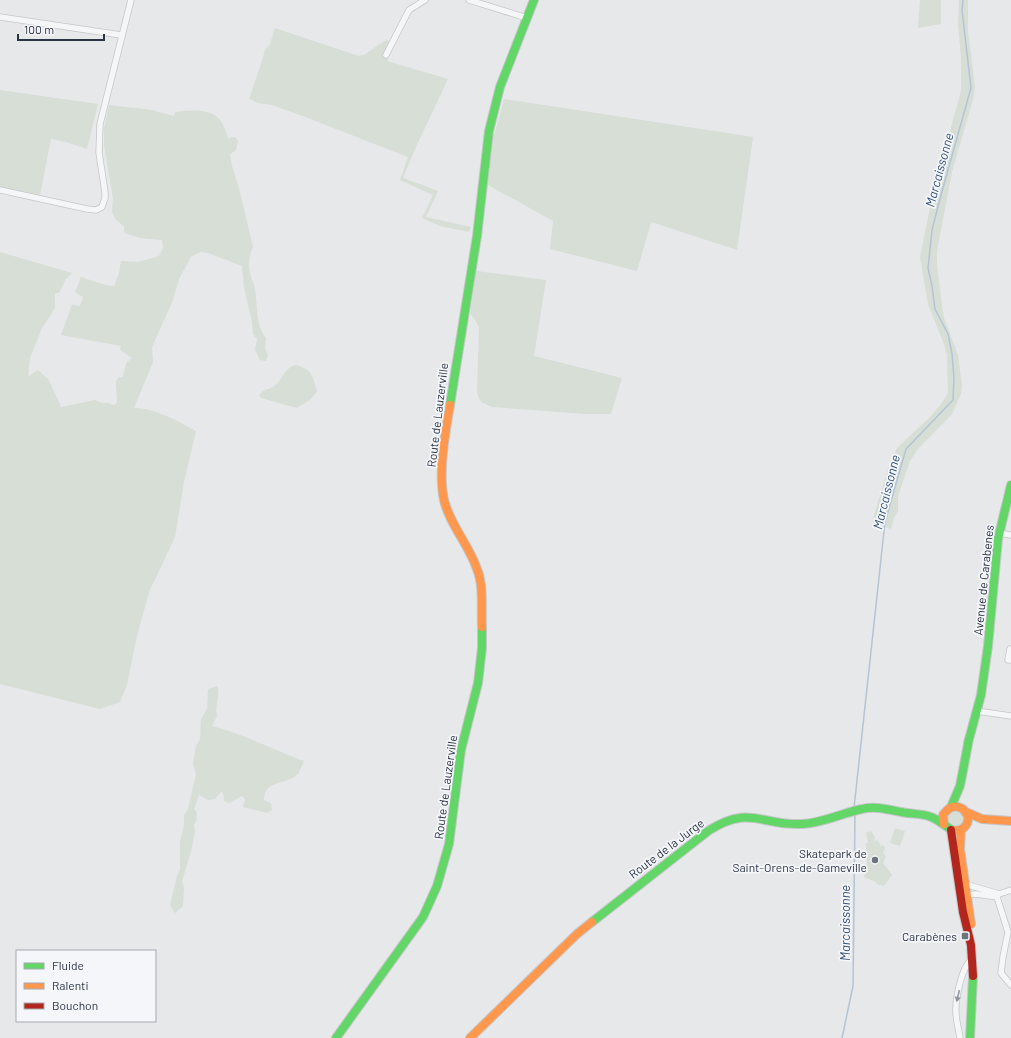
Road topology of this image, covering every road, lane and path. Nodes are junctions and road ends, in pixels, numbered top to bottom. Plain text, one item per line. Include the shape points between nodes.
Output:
1 (131, 0) edge
2 (426, 0) edge
3 (469, 0) edge
4 (534, 0) edge
5 (0, 17) edge
6 (527, 18) junction
7 (122, 35) junction
8 (386, 55) dead end
9 (0, 190) edge
10 (1011, 485) edge
11 (999, 533) junction
12 (1011, 535) edge
13 (1011, 649) edge
14 (986, 654) junction
15 (1011, 660) edge
16 (977, 711) junction
17 (1011, 716) edge
18 (968, 743) junction
19 (960, 786) junction
20 (948, 809) junction
21 (965, 810) junction
22 (930, 816) junction
23 (982, 819) junction
24 (1011, 821) edge
25 (944, 824) junction
26 (964, 827) junction
27 (951, 830) junction
28 (965, 884) junction
29 (1011, 890) edge
30 (964, 894) junction
31 (998, 896) junction
32 (972, 962) junction
33 (1011, 985) edge
34 (336, 1038) edge
35 (470, 1038) edge
36 (960, 1038) edge
37 (970, 1038) edge

1 - 7 street
2 - 8 street via 409,10
3 - 6 street
4 - 6 street, Route de Lauzerville
5 - 7 street
6 - 34 street, Route de Lauzerville via 500,87 489,131 480,216 444,442 444,500 450,518 474,559 480,578 482,648 481,672 461,750 449,844 438,886 430,904
7 - 9 street via 105,101 99,137 105,192 102,207 96,210 87,209
10 - 11 street, Avenue de Carabenes
11 - 12 street
11 - 14 street, Avenue de Carabenes
13 - 15 street via 1008,660
14 - 16 street, Avenue de Carabenes
14 - 18 street, Avenue de Carabenes
16 - 17 street
16 - 18 street, Avenue de Carabenes
18 - 19 street, Avenue de Carabenes
19 - 20 street, Avenue de Carabenes
19 - 21 street, Avenue de Carabenes via 960,799
20 - 21 street via 958,806
20 - 22 street, Route de la Jurge
20 - 25 street
21 - 23 street
21 - 26 street via 968,821
22 - 25 street, Route de la Jurge
22 - 35 street, Route de la Jurge via 861,809 803,824 746,817 732,818 717,825 595,918
23 - 24 street
23 - 26 street
25 - 27 street
26 - 27 street via 956,831
26 - 28 street via 960,849
27 - 30 street
28 - 30 street
28 - 31 street
29 - 31 street
30 - 31 street
30 - 32 street via 963,912 971,945
31 - 33 street via 1008,932 1001,973
32 -> 36 street via 969,962 962,977 956,1005
32 - 37 street

